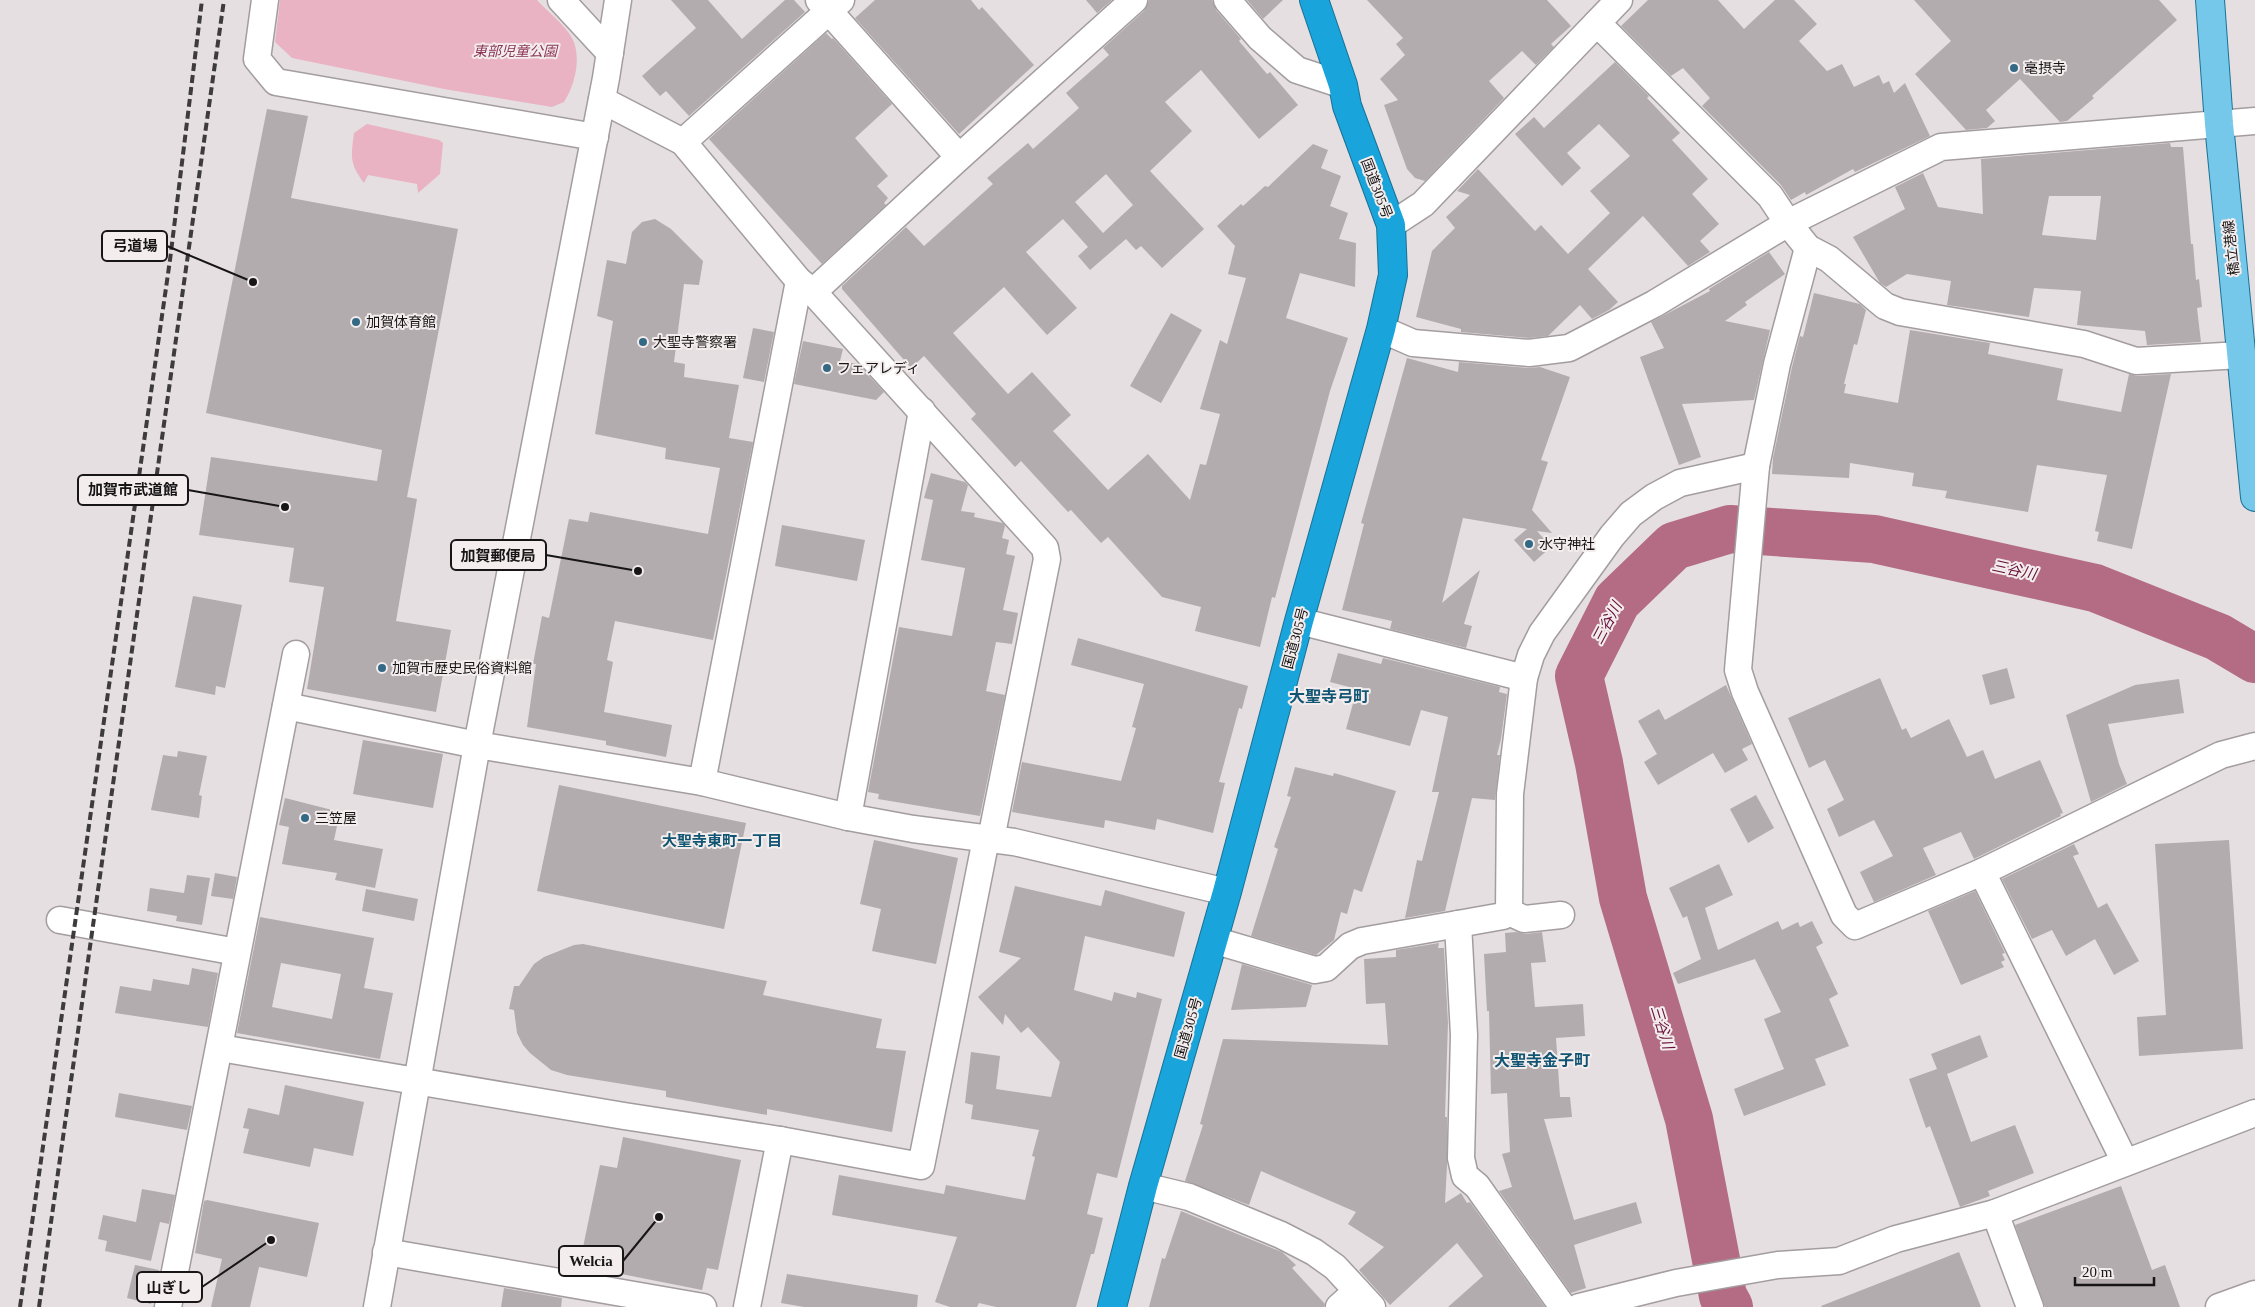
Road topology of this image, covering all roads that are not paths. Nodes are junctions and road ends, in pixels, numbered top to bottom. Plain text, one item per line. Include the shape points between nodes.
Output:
1 (265, 0) edge
2 (561, 0) edge
3 (618, 0) edge
4 (1134, 0) edge
5 (1227, 0) edge
6 (1314, 0) edge
7 (1619, 0) edge
8 (2210, 0) edge
9 (829, 4) edge
10 (1598, 23) junction
11 (610, 53) junction
12 (1343, 85) junction
13 (602, 100) junction
14 (2255, 121) edge
15 (2218, 124) junction
16 (595, 137) junction
17 (683, 142) junction
18 (959, 157) junction
19 (1788, 223) junction
20 (1391, 225) junction
21 (1808, 248) junction
22 (806, 286) junction
23 (1381, 329) junction
24 (2241, 355) junction
25 (922, 411) junction
26 (1756, 472) junction
27 (2255, 497) edge
28 (1299, 621) junction
29 (296, 654) dead end
30 (1524, 678) junction
31 (286, 706) junction
32 (477, 744) junction
33 (2255, 746) edge
34 (702, 782) junction
35 (848, 818) junction
36 (988, 839) junction
37 (1982, 872) junction
38 (1228, 892) junction
39 (1510, 912) junction
40 (1561, 915) dead end
41 (60, 920) dead end
42 (1458, 924) junction
43 (1213, 940) junction
44 (237, 952) junction
45 (220, 1048) junction
46 (416, 1080) junction
47 (2255, 1113) edge
48 (780, 1140) junction
49 (2124, 1162) junction
50 (1142, 1186) junction
51 (1995, 1213) junction
52 (386, 1252) junction
53 (2255, 1294) edge
54 (1356, 1302) edge
55 (168, 1307) edge
56 (377, 1307) edge
57 (703, 1307) edge
58 (747, 1307) edge
59 (1112, 1307) edge
60 (1563, 1307) edge
61 (1579, 1307) edge
62 (2030, 1307) edge
63 (2219, 1307) edge

1 - 16 street via 257,60 276,82
2 - 11 street
3 - 11 street
4 - 18 street
5 - 12 street via 1260,38 1297,70
6 - 12 highway, 国道305号
7 - 10 street
8 - 15 main road, 橋立港線
9 - 17 street
9 - 18 street
10 - 19 street via 1770,196
10 - 20 street via 1423,204
11 - 13 street
12 - 20 highway, 国道305号 via 1347,106
13 - 16 street
13 - 17 street
14 - 15 street
15 - 19 street via 1942,146
15 - 24 main road, 橋立港線
16 - 32 street
17 - 22 street
18 - 22 street
19 - 21 street
19 - 23 street via 1654,304 1569,348 1529,353 1413,343
20 - 23 highway, 国道305号 via 1393,275
21 - 24 street via 1829,259 1884,306 1900,312 2084,344 2136,361
21 - 26 street via 1777,364
22 - 25 street
22 - 34 street
23 - 28 highway, 国道305号
24 - 27 main road, 橋立港線
25 - 35 street
25 - 36 street via 1038,538 1047,559
26 - 30 street via 1680,483 1631,514 1542,634
26 - 37 street via 1738,670 1844,915 1855,926
28 - 30 street
28 - 38 highway, 国道305号
29 - 31 street
30 - 39 street via 1510,794
31 - 32 street
31 - 44 street
32 - 34 street
32 - 46 street
33 - 37 street via 2221,755
34 - 35 street
35 - 36 street
36 - 38 street via 1014,842
36 - 48 street via 921,1166
37 - 49 street
38 - 43 highway, 国道305号
39 - 40 street via 1524,918
39 - 42 street
41 - 44 street
42 - 43 street via 1362,941 1350,946 1326,968 1315,970
42 - 60 street via 1464,1035 1461,1158 1466,1176 1477,1186
43 - 50 highway, 国道305号
44 - 45 street
45 - 46 street
45 - 55 street
46 - 48 street
46 - 52 street
47 - 49 street
48 - 58 street
49 - 51 street
50 - 54 street via 1189,1197 1314,1252 1335,1267
50 - 59 highway, 国道305号
51 - 61 street via 1896,1239 1839,1261 1778,1265 1676,1282
51 - 62 street
52 - 56 street
52 - 57 street
53 - 63 street

